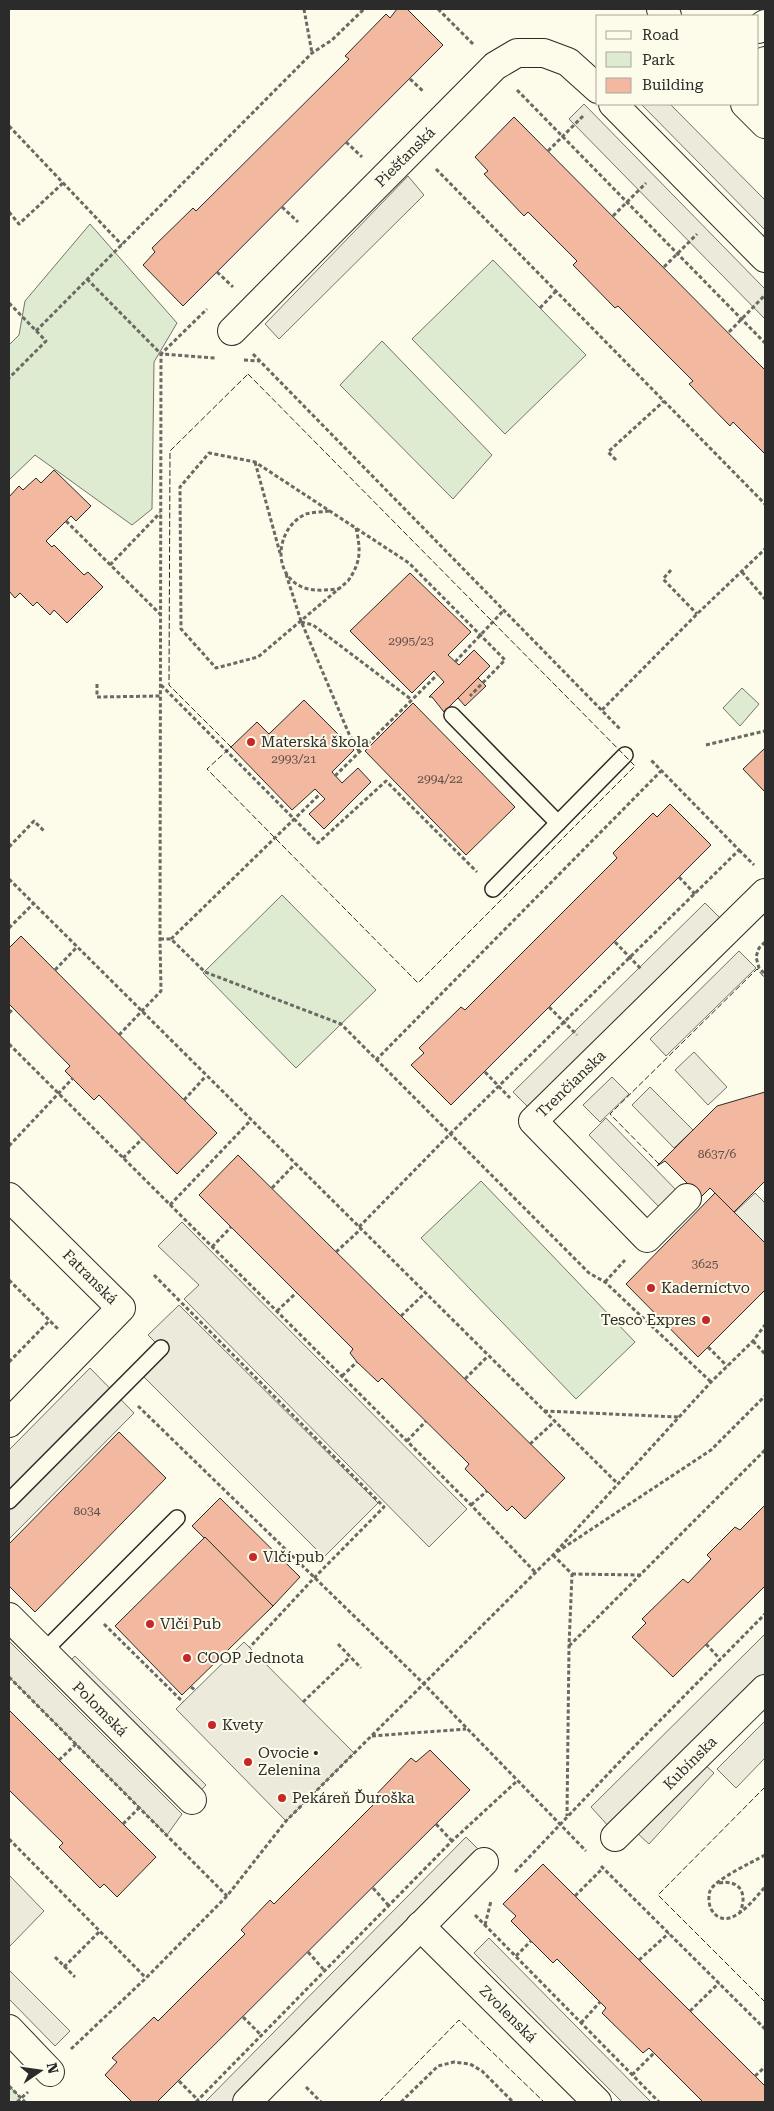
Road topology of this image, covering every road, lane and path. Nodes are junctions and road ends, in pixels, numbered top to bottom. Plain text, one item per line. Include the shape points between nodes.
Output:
1 (304, 9) edge
2 (364, 9) edge
3 (438, 9) edge
4 (473, 44) junction
5 (466, 51) dead end
6 (312, 53) junction
7 (765, 61) edge
8 (495, 66) junction
9 (432, 86) dead end
10 (596, 87) edge
11 (424, 93) dead end
12 (765, 97) edge
13 (614, 105) edge
14 (746, 105) edge
15 (586, 113) dead end
16 (765, 124) edge
17 (9, 126) edge
18 (563, 136) junction
19 (414, 147) junction
20 (368, 149) dead end
21 (548, 151) dead end
22 (668, 160) junction
23 (354, 162) dead end
24 (62, 182) junction
25 (628, 202) junction
26 (9, 212) edge
27 (719, 212) junction
28 (303, 214) dead end
29 (613, 216) dead end
30 (290, 227) dead end
31 (122, 245) junction
32 (678, 253) junction
33 (765, 258) edge
34 (664, 268) dead end
35 (237, 279) dead end
36 (87, 280) junction
37 (225, 291) dead end
38 (556, 291) junction
39 (765, 295) edge
40 (9, 303) edge
41 (208, 308) dead end
42 (540, 308) dead end
43 (742, 319) junction
44 (36, 331) junction
45 (232, 331) dead end
46 (729, 332) dead end
47 (765, 343) edge
48 (161, 354) junction
49 (225, 359) dead end
50 (243, 360) dead end
51 (261, 361) dead end
52 (9, 378) edge
53 (664, 401) junction
54 (616, 460) dead end
55 (255, 462) junction
56 (765, 504) edge
57 (330, 511) junction
58 (161, 513) junction
59 (66, 521) dead end
60 (356, 528) junction
61 (765, 549) edge
62 (280, 554) junction
63 (110, 565) junction
64 (670, 570) dead end
65 (742, 572) junction
66 (286, 574) junction
67 (339, 589) junction
68 (765, 600) edge
69 (504, 610) dead end
70 (697, 614) junction
71 (161, 615) junction
72 (301, 621) junction
73 (480, 635) junction
74 (455, 662) dead end
75 (437, 675) dead end
76 (97, 684) dead end
77 (160, 684) junction
78 (160, 696) junction
79 (412, 700) junction
80 (602, 710) dead end
81 (452, 715) joint
82 (765, 731) edge
83 (706, 745) dead end
84 (359, 751) junction
85 (625, 756) dead end
86 (661, 771) dead end
87 (335, 776) dead end
88 (320, 794) dead end
89 (294, 819) junction
90 (558, 823) junction
91 (45, 832) dead end
92 (9, 847) edge
93 (679, 877) dead end
94 (9, 879) edge
95 (493, 889) joint
96 (765, 893) edge
97 (695, 894) dead end
98 (33, 904) junction
99 (9, 928) edge
100 (160, 939) junction
101 (171, 939) junction
102 (615, 942) dead end
103 (765, 942) edge
104 (77, 947) junction
105 (55, 970) dead end
106 (765, 974) edge
107 (664, 992) junction
108 (549, 1007) dead end
109 (13, 1009) dead end
110 (142, 1011) junction
111 (9, 1013) edge
112 (120, 1035) dead end
113 (9, 1044) edge
114 (598, 1057) junction
115 (376, 1060) junction
116 (485, 1072) dead end
117 (206, 1076) junction
118 (73, 1078) dead end
119 (58, 1094) junction
120 (184, 1100) dead end
121 (251, 1120) junction
122 (533, 1121) junction
123 (142, 1139) dead end
124 (9, 1146) edge
125 (123, 1158) junction
126 (295, 1164) junction
127 (272, 1188) dead end
128 (9, 1197) edge
129 (687, 1198) dead end
130 (170, 1205) junction
131 (231, 1228) dead end
132 (361, 1229) junction
133 (212, 1247) junction
134 (336, 1252) dead end
135 (154, 1275) dead end
136 (9, 1280) edge
137 (296, 1293) dead end
138 (425, 1293) junction
139 (278, 1311) junction
140 (401, 1316) dead end
141 (50, 1320) junction
142 (765, 1325) edge
143 (753, 1341) junction
144 (708, 1347) dead end
145 (161, 1348) dead end
146 (80, 1351) junction
147 (765, 1354) edge
148 (488, 1356) junction
149 (9, 1362) edge
150 (357, 1362) dead end
151 (727, 1366) junction
152 (342, 1376) junction
153 (465, 1379) dead end
154 (711, 1382) junction
155 (121, 1388) junction
156 (765, 1396) edge
157 (544, 1412) junction
158 (678, 1417) junction
159 (426, 1421) dead end
160 (9, 1422) edge
161 (554, 1422) junction
162 (407, 1441) junction
163 (530, 1444) dead end
164 (765, 1450) edge
165 (617, 1484) junction
166 (487, 1491) dead end
167 (9, 1501) edge
168 (471, 1505) junction
169 (177, 1518) dead end
170 (553, 1555) junction
171 (535, 1572) junction
172 (572, 1574) junction
173 (641, 1575) junction
174 (314, 1578) junction
175 (88, 1607) junction
176 (765, 1614) edge
177 (9, 1617) edge
178 (338, 1644) dead end
179 (706, 1644) dead end
180 (250, 1646) dead end
181 (569, 1646) junction
182 (44, 1652) junction
183 (350, 1657) junction
184 (720, 1659) junction
185 (361, 1668) dead end
186 (9, 1679) edge
187 (423, 1683) junction
188 (191, 1686) dead end
189 (765, 1689) edge
190 (195, 1690) dead end
191 (183, 1702) dead end
192 (303, 1702) dead end
193 (466, 1729) junction
194 (371, 1736) junction
195 (76, 1744) junction
196 (59, 1760) dead end
197 (517, 1781) junction
198 (192, 1800) dead end
199 (140, 1808) junction
200 (568, 1816) junction
201 (123, 1824) dead end
202 (436, 1824) dead end
203 (560, 1824) junction
204 (615, 1838) dead end
205 (9, 1839) edge
206 (452, 1841) junction
207 (591, 1855) dead end
208 (765, 1855) edge
209 (484, 1862) dead end
210 (597, 1862) dead end
211 (428, 1866) junction
212 (603, 1868) junction
213 (512, 1874) dead end
214 (717, 1883) junction
215 (765, 1887) edge
216 (373, 1888) dead end
217 (453, 1893) junction
218 (227, 1896) junction
219 (492, 1896) dead end
220 (575, 1896) dead end
221 (389, 1906) junction
222 (738, 1915) junction
223 (485, 1925) junction
224 (420, 1926) junction
225 (100, 1931) junction
226 (669, 1933) junction
227 (531, 1940) dead end
228 (308, 1952) dead end
229 (516, 1956) junction
230 (55, 1957) dead end
231 (639, 1960) dead end
232 (64, 1967) junction
233 (324, 1970) junction
234 (75, 1977) dead end
235 (146, 1978) junction
236 (719, 1984) junction
237 (600, 2002) dead end
238 (690, 2011) dead end
239 (243, 2017) dead end
240 (581, 2023) junction
241 (9, 2029) edge
242 (765, 2029) edge
243 (262, 2036) junction
244 (654, 2053) dead end
245 (765, 2067) edge
246 (50, 2072) junction
247 (632, 2075) junction
248 (755, 2076) dead end
249 (179, 2081) dead end
250 (9, 2086) edge
251 (21, 2098) junction
252 (197, 2101) edge
253 (17, 2102) edge
254 (25, 2102) edge
255 (247, 2102) edge
256 (401, 2102) edge
257 (513, 2102) edge
258 (597, 2102) edge
259 (659, 2102) edge

1 - 6 path
2 - 6 path via 332,40
3 - 4 path
4 - 5 path
4 - 8 path
6 - 31 path
7 - 12 street via 762,86
8 - 10 street, Piešťanská via 517,53 544,53 568,62
8 - 18 path
8 - 19 street, Piešťanská
9 - 11 path
13 - 22 street
14 - 16 street
15 - 18 path
17 - 24 path
18 - 21 path
18 - 25 path
19 - 38 path
19 - 45 street, Piešťanská
20 - 23 path
22 - 25 path
22 - 27 street
24 - 26 path via 19,224
24 - 31 path
25 - 29 path
25 - 32 path
27 - 32 path
27 - 33 street
28 - 30 path
31 - 36 path
32 - 34 path
32 - 43 path
35 - 37 path
36 - 44 path
36 - 48 path
38 - 42 path
38 - 53 path
39 - 43 path
40 - 44 path
41 - 48 path
43 - 46 path
43 - 47 path
44 - 52 path via 46,341
48 - 49 path
48 - 58 path
50 - 51 path
53 - 54 path via 608,452
53 - 56 path
55 - 57 path
55 - 62 path
55 - 72 path via 209,453 180,487 181,629 216,668 258,657
57 - 60 path
57 - 62 path via 307,514 296,521 285,536
58 - 63 path
58 - 71 path
59 - 63 path
60 - 67 path via 359,544 357,568
60 - 73 path via 409,563
61 - 65 path
62 - 66 path
63 - 71 path
64 - 70 path via 663,579
65 - 68 path
65 - 70 path
66 - 67 path via 301,586 323,591
66 - 72 path
67 - 72 path
69 - 73 path
70 - 80 path
71 - 77 path
72 - 79 path via 313,625
72 - 84 path
73 - 74 path
73 - 81 path via 505,660
75 - 79 path
76 - 78 path via 97,697
77 - 78 path
77 - 89 path
78 - 100 path
79 - 84 path
81 - 90 lane
82 - 83 path
84 - 87 path
85 - 90 lane
86 - 115 path
88 - 89 path
89 - 95 path via 318,843 386,781
89 - 101 path
90 - 95 lane
91 - 92 path via 34,821
93 - 97 path
94 - 98 path
96 - 107 street, Trenčianska
98 - 99 path
98 - 104 path
100 - 101 path
100 - 110 path via 161,991
101 - 115 path via 205,972 341,1024
102 - 107 path
103 - 106 path via 756,957
104 - 105 path
104 - 110 path
107 - 114 street, Trenčianska
108 - 114 path
109 - 111 path
110 - 112 path
110 - 117 path
113 - 119 path
114 - 122 street, Trenčianska
115 - 154 path via 589,1273 605,1282
116 - 122 path
117 - 120 path
117 - 121 path
118 - 119 path
119 - 124 path
119 - 125 path
121 - 126 path
121 - 130 path
122 - 129 street, Trenčianska via 646,1238
123 - 125 path
125 - 130 path
126 - 127 path
126 - 132 path
128 - 146 street, Fatranská via 121,1308
130 - 133 path
131 - 133 path
132 - 134 path
132 - 138 path
133 - 139 path
135 - 174 path via 384,1507
136 - 141 path
137 - 139 path
138 - 140 path
138 - 148 path
139 - 152 path
141 - 146 path
141 - 149 path
142 - 143 path
143 - 147 path
143 - 151 path
144 - 151 path
145 - 155 lane
146 - 160 street, Fatranská
148 - 153 path
148 - 157 path
150 - 152 path
151 - 154 path
152 - 162 path
154 - 158 path
155 - 167 lane
155 - 174 path
156 - 170 path via 711,1450
157 - 158 path
157 - 161 path
158 - 165 path
159 - 162 path
161 - 163 path
161 - 165 path
162 - 168 path
164 - 173 path
165 - 170 path
166 - 168 path
168 - 171 path
169 - 175 lane
170 - 171 path
170 - 172 path
171 - 187 path
172 - 173 path
172 - 181 path
173 - 181 path
174 - 180 path
174 - 187 path
175 - 182 lane
175 - 191 path
176 - 184 path
177 - 182 street, Polomská
178 - 183 path
179 - 184 path
181 - 200 path
182 - 198 street, Polomská
183 - 185 path
183 - 192 path
184 - 200 path
186 - 195 path
187 - 193 path
187 - 194 path
188 - 190 path
189 - 204 street, Kubínska
193 - 194 path
193 - 197 path
194 - 218 path via 286,1821
195 - 196 path
195 - 199 path
197 - 203 path
197 - 206 path
199 - 201 path
199 - 218 path
200 - 203 path
202 - 206 path
203 - 207 path
203 - 213 path
205 - 225 path
206 - 211 path
208 - 214 path
209 - 217 street
210 - 212 path
211 - 217 path
211 - 221 path
212 - 220 path
212 - 226 path
214 - 222 path via 728,1881 740,1889 744,1903
214 - 222 path via 710,1890 711,1909 728,1919
215 - 222 path
216 - 221 path
217 - 223 path
217 - 224 street
218 - 235 path
219 - 223 path
221 - 233 path
223 - 229 path
224 - 255 street
224 - 258 street, Zvolenská
225 - 232 path
225 - 235 path
226 - 231 path
226 - 236 path
227 - 229 path
228 - 233 path
229 - 240 path
230 - 232 path
232 - 234 path
233 - 243 path
235 - 246 path
236 - 238 path
236 - 242 path
237 - 240 path
239 - 243 path
240 - 247 path
241 - 246 street
243 - 252 path
244 - 247 path
245 - 248 path
246 - 251 path
247 - 259 path
249 - 252 path
250 - 251 path
251 - 253 path
251 - 254 path
256 - 257 path via 438,2066 454,2062 470,2064 482,2072

